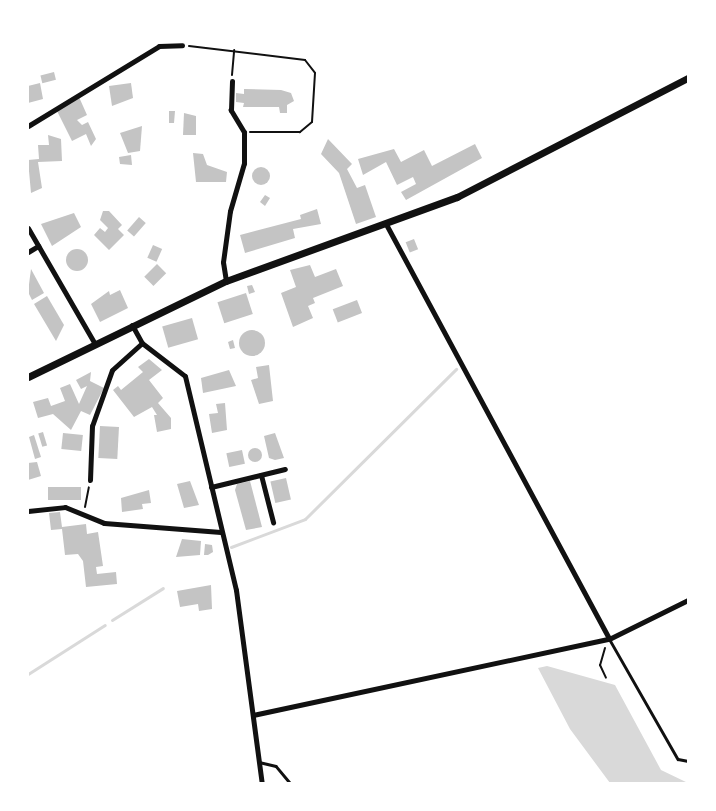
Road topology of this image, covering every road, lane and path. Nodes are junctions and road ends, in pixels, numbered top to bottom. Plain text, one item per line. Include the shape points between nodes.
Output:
1 (182, 45) joint
2 (234, 50) junction
3 (688, 78) edge
4 (232, 81) joint
5 (28, 126) edge
6 (244, 132) junction
7 (387, 226) junction
8 (28, 228) edge
9 (38, 246) junction
10 (28, 252) edge
11 (226, 281) junction
12 (132, 325) junction
13 (142, 343) junction
14 (95, 344) junction
15 (28, 377) edge
16 (285, 469) dead end
17 (262, 475) junction
18 (90, 480) joint
19 (211, 487) junction
20 (28, 510) edge
21 (84, 514) junction
22 (273, 522) dead end
23 (221, 532) junction
24 (688, 600) edge
25 (609, 639) junction
26 (606, 678) dead end
27 (253, 716) junction
28 (688, 760) edge
29 (260, 762) junction
30 (262, 784) edge
31 (291, 784) edge

1 - 2 path
1 - 5 street via 159,46
2 - 4 path
2 - 6 path via 304,60 315,73 312,122 300,132
3 - 7 main road via 458,197
4 - 6 street via 231,110
6 - 11 street via 244,163 230,211 223,262
7 - 11 main road
7 - 25 street
8 - 9 street
9 - 10 street
9 - 14 street
11 - 12 main road
12 - 13 street
12 - 14 main road
13 - 18 street via 112,370 92,426
13 - 19 street via 185,376
14 - 15 main road
16 - 17 street
17 - 19 street
17 - 22 street
18 - 21 path
19 - 23 street
20 - 21 street via 65,507
21 - 23 street via 104,523
23 - 27 street via 236,590
24 - 25 street
25 - 26 path via 600,665
25 - 27 street
25 - 28 lane via 678,759
27 - 29 street
29 - 30 street
29 - 31 lane via 276,766

